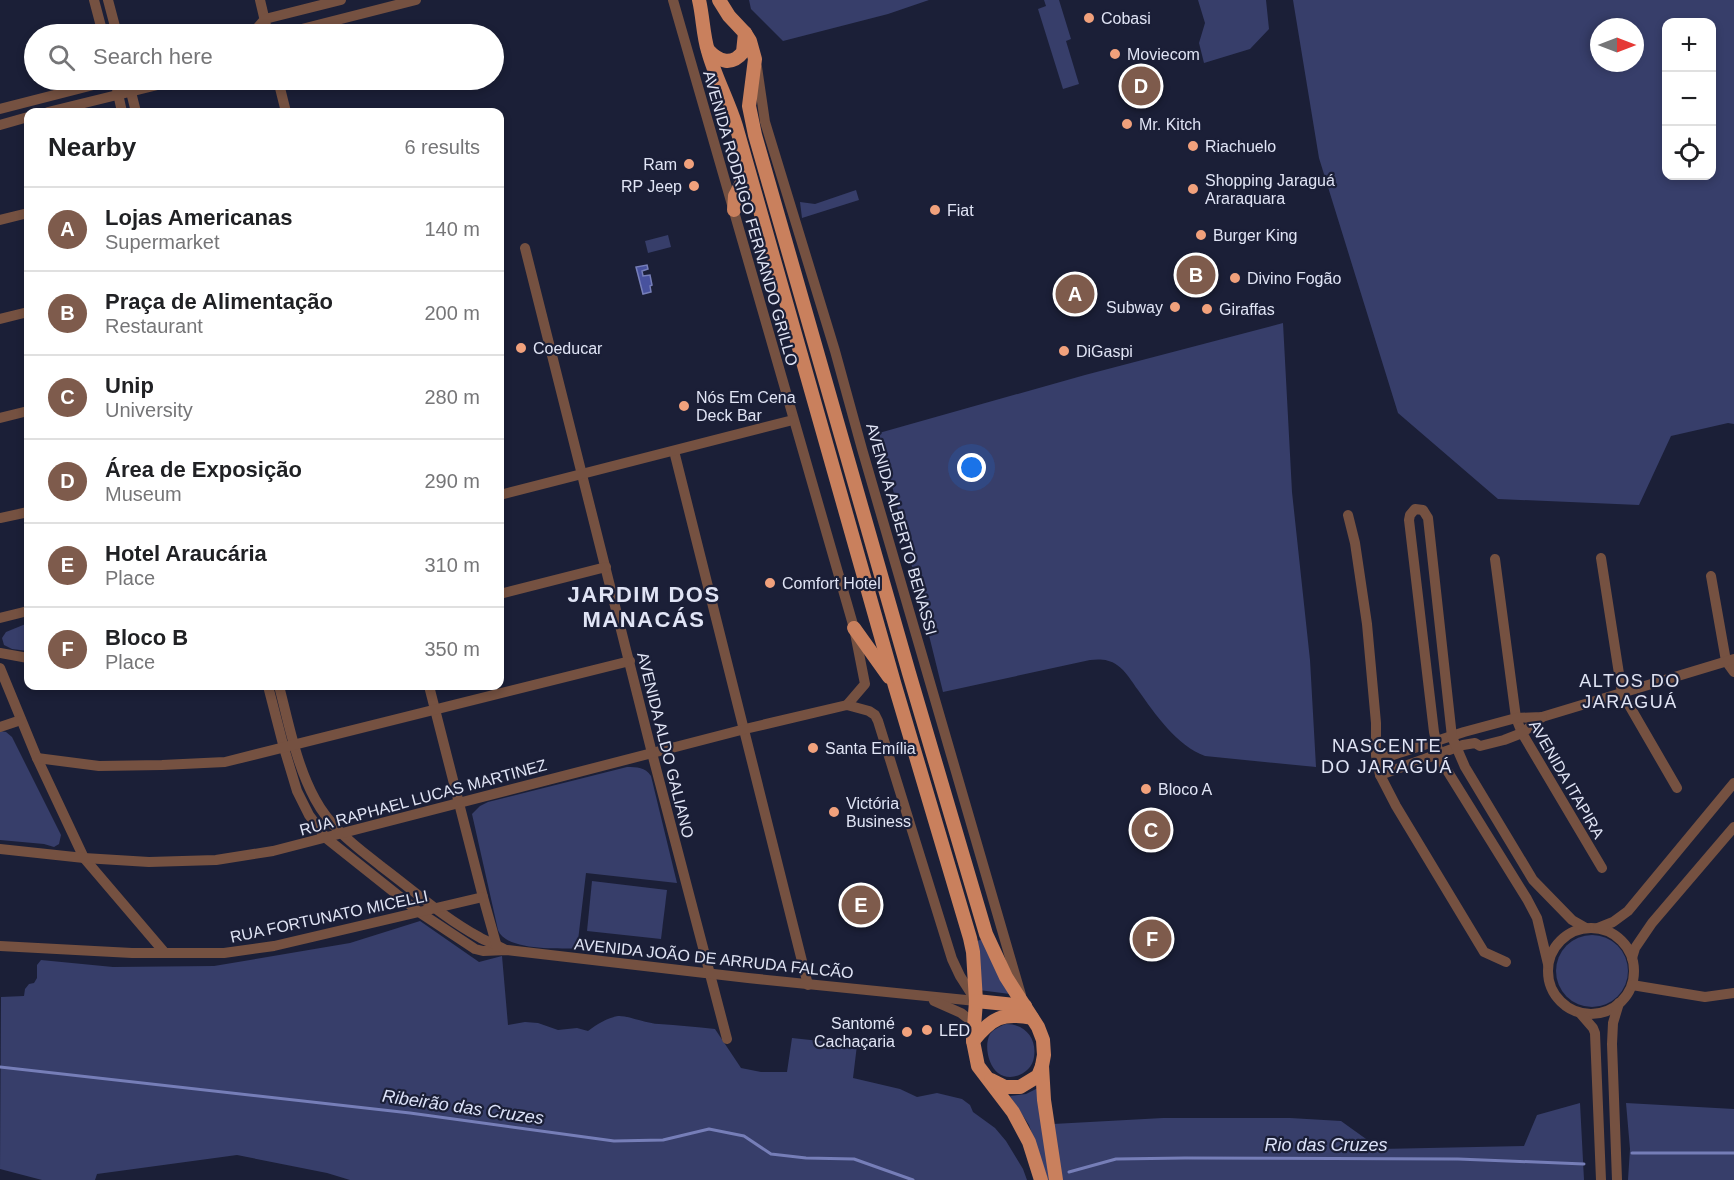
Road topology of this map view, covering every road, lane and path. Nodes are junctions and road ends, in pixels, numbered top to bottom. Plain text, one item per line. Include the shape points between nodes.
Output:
1 (94, 0) edge
2 (108, 0) edge
3 (260, 0) edge
4 (341, 0) edge
5 (416, 0) edge
6 (673, 0) edge
7 (699, 0) edge
8 (718, 0) edge
9 (265, 19) junction
10 (100, 24) edge
11 (114, 24) edge
12 (261, 24) edge
13 (266, 24) edge
14 (321, 24) edge
15 (745, 33) junction
16 (707, 49) junction
17 (75, 90) edge
18 (117, 90) edge
19 (135, 90) edge
20 (280, 90) edge
21 (131, 91) junction
22 (118, 94) junction
23 (64, 108) edge
24 (121, 108) edge
25 (135, 108) edge
26 (285, 108) edge
27 (0, 109) edge
28 (24, 118) edge
29 (0, 125) edge
30 (748, 171) junction
31 (734, 210) junction
32 (24, 214) edge
33 (0, 220) edge
34 (525, 248) dead end
35 (24, 313) edge
36 (0, 319) edge
37 (24, 412) edge
38 (0, 418) edge
39 (793, 420) junction
40 (674, 451) junction
41 (583, 474) junction
42 (504, 494) edge
43 (24, 513) edge
44 (1348, 515) dead end
45 (0, 519) edge
46 (1601, 558) dead end
47 (1495, 559) dead end
48 (606, 567) junction
49 (1711, 576) dead end
50 (504, 593) edge
51 (24, 613) edge
52 (0, 618) edge
53 (854, 628) junction
54 (0, 654) edge
55 (24, 657) edge
56 (1730, 660) edge
57 (630, 661) junction
58 (0, 668) edge
59 (1734, 672) edge
60 (895, 686) junction
61 (269, 690) edge
62 (280, 690) edge
63 (430, 690) edge
64 (1622, 693) junction
65 (847, 705) junction
66 (435, 710) junction
67 (1542, 717) junction
68 (1516, 718) junction
69 (21, 720) junction
70 (0, 727) edge
71 (745, 729) junction
72 (1517, 734) junction
73 (1452, 736) junction
74 (1433, 742) junction
75 (289, 747) junction
76 (1456, 747) junction
77 (652, 753) junction
78 (1381, 754) junction
79 (1439, 754) junction
80 (37, 758) junction
81 (1380, 775) junction
82 (1734, 783) edge
83 (1677, 788) dead end
84 (459, 803) junction
85 (1732, 831) edge
86 (341, 834) junction
87 (326, 838) junction
88 (0, 849) edge
89 (84, 858) junction
90 (1602, 868) dead end
91 (483, 897) junction
92 (435, 909) junction
93 (418, 912) junction
94 (1586, 928) junction
95 (1598, 928) junction
96 (0, 946) edge
97 (500, 948) junction
98 (165, 953) junction
99 (1632, 958) junction
100 (1506, 962) dead end
101 (1548, 964) junction
102 (709, 974) junction
103 (807, 985) junction
104 (1632, 985) junction
105 (1734, 993) edge
106 (917, 995) junction
107 (976, 1001) junction
108 (1619, 1004) junction
109 (1028, 1012) junction
110 (1580, 1013) junction
111 (974, 1023) junction
112 (727, 1039) dead end
113 (973, 1041) junction
114 (1042, 1066) junction
115 (984, 1076) junction
116 (1041, 1180) edge
117 (1056, 1180) edge
118 (1601, 1180) edge
119 (1617, 1180) edge

1 - 10 street
2 - 11 street
3 - 9 street
4 - 9 street
5 - 14 street
6 - 31 street, AVENIDA RODRIGO FERNANDO GRILLO
7 - 16 main road
8 - 15 main road
9 - 12 street
9 - 13 street
15 - 16 main road via 743,52 735,59 717,59
15 - 109 main road via 756,59 749,106 763,166 906,662 986,934
16 - 30 main road via 728,102
17 - 27 street
18 - 22 street
19 - 21 street
20 - 26 street
21 - 22 street
21 - 25 street
22 - 23 street
22 - 24 street
28 - 29 street
30 - 31 main road via 735,196
30 - 60 main road
31 - 39 street, AVENIDA RODRIGO FERNANDO GRILLO
32 - 33 street
34 - 41 street, AVENIDA ALDO GALIANO
35 - 36 street
37 - 38 street
39 - 40 street
39 - 53 street, AVENIDA RODRIGO FERNANDO GRILLO
40 - 41 street
40 - 71 street
41 - 42 street
41 - 48 street, AVENIDA ALDO GALIANO
43 - 45 street
44 - 78 street via 1367,624
46 - 64 street
47 - 68 street, AVENIDA ITAPIRA
48 - 50 street
48 - 57 street, AVENIDA ALDO GALIANO
49 - 56 street
51 - 52 street
53 - 60 main road
53 - 65 street, AVENIDA RODRIGO FERNANDO GRILLO via 865,684
54 - 55 street
56 - 59 street
56 - 64 street
57 - 66 street
57 - 77 street, AVENIDA ALDO GALIANO
58 - 69 street
60 - 107 main road via 970,938
61 - 75 street
62 - 75 street
63 - 66 street
64 - 67 street
64 - 83 street
65 - 71 street, RUA RAPHAEL LUCAS MARTINEZ
65 - 107 street via 869,711 878,721 952,959
66 - 75 street
66 - 84 street
67 - 68 street
67 - 72 street
68 - 72 street, AVENIDA ITAPIRA
68 - 73 street
69 - 70 street
69 - 80 street
71 - 77 street, RUA RAPHAEL LUCAS MARTINEZ
71 - 103 street
72 - 76 street via 1479,746 1475,743
72 - 90 street, AVENIDA ITAPIRA
73 - 74 street
73 - 74 street via 1428,518 1423,510 1415,509 1409,520
73 - 76 street
74 - 78 street via 1422,738
74 - 79 street
75 - 80 street via 225,762 162,765 99,766
75 - 86 street via 315,800
75 - 87 street via 297,791
76 - 79 street
76 - 94 street via 1533,880 1572,920
77 - 84 street, RUA RAPHAEL LUCAS MARTINEZ
77 - 102 street, AVENIDA ALDO GALIANO
78 - 81 street
79 - 81 street
79 - 101 street via 1537,918
80 - 89 street
81 - 100 street via 1484,952
82 - 95 street via 1628,911
84 - 86 street, RUA RAPHAEL LUCAS MARTINEZ
84 - 91 street
85 - 99 street via 1652,922
86 - 87 street, RUA RAPHAEL LUCAS MARTINEZ
86 - 92 street
87 - 89 street, RUA RAPHAEL LUCAS MARTINEZ via 216,860 149,862
87 - 93 street
88 - 89 street, RUA RAPHAEL LUCAS MARTINEZ
89 - 98 street
91 - 92 street, RUA FORTUNATO MICELLI
91 - 97 street
92 - 93 street, RUA FORTUNATO MICELLI
92 - 97 street
93 - 97 street via 475,949
93 - 98 street, RUA FORTUNATO MICELLI via 274,946 224,953
94 - 95 street
94 - 101 street via 1561,939
95 - 99 street via 1619,938
96 - 98 street, RUA FORTUNATO MICELLI
97 - 102 street, AVENIDA JOÃO DE ARRUDA FALCÃO
99 - 104 street
101 - 110 street via 1553,991 1560,1001
102 - 103 street, AVENIDA JOÃO DE ARRUDA FALCÃO
102 - 112 street, AVENIDA ALDO GALIANO
103 - 106 street, AVENIDA JOÃO DE ARRUDA FALCÃO
104 - 105 street via 1705,997
104 - 108 street
106 - 107 street, AVENIDA JOÃO DE ARRUDA FALCÃO
106 - 111 street, AVENIDA JOÃO DE ARRUDA FALCÃO via 962,1013
107 - 109 main road
107 - 111 main road
108 - 110 street via 1608,1011
108 - 119 street via 1612,1044
109 - 113 main road via 995,1019
109 - 114 main road via 1043,1040
110 - 118 street via 1595,1033
111 - 113 main road
113 - 115 main road
114 - 115 main road via 1038,1076 1020,1087 1005,1087
114 - 117 main road via 1045,1117
115 - 116 main road via 1013,1112 1029,1142

